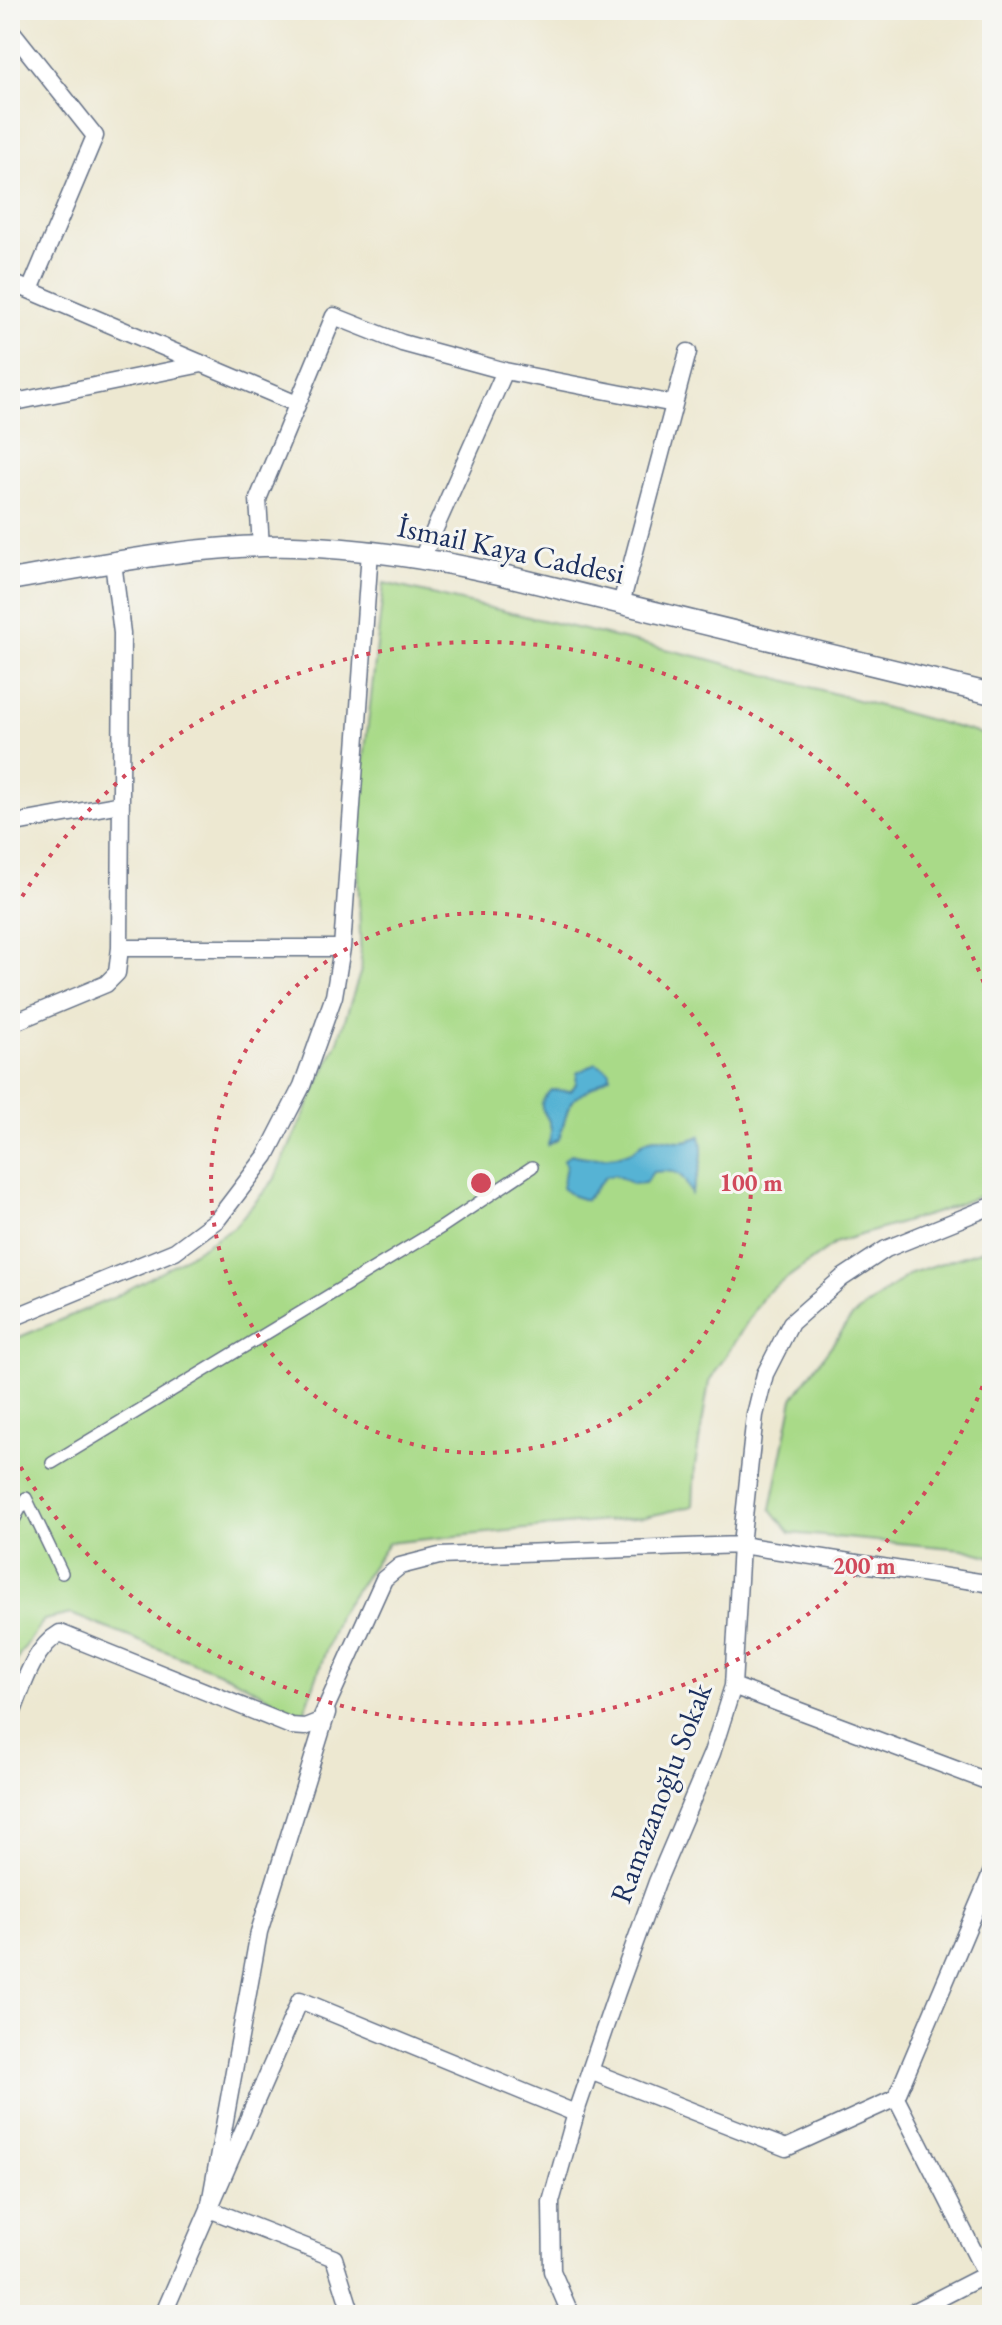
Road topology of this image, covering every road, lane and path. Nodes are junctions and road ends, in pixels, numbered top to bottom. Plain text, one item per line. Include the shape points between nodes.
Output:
1 (10, 29) edge
2 (10, 282) edge
3 (30, 290) junction
4 (688, 352) dead end
5 (202, 364) junction
6 (505, 371) junction
7 (10, 403) edge
8 (297, 404) junction
9 (674, 404) junction
10 (261, 547) junction
11 (370, 551) junction
12 (422, 558) junction
13 (113, 562) junction
14 (10, 580) edge
15 (621, 604) junction
16 (992, 694) edge
17 (121, 804) junction
18 (10, 824) edge
19 (120, 948) junction
20 (342, 948) junction
21 (10, 1024) edge
22 (532, 1167) dead end
23 (992, 1206) edge
24 (10, 1319) edge
25 (52, 1463) dead end
26 (10, 1527) edge
27 (741, 1545) junction
28 (62, 1573) dead end
29 (992, 1584) edge
30 (733, 1686) junction
31 (334, 1692) junction
32 (10, 1719) edge
33 (992, 1783) edge
34 (992, 1871) edge
35 (590, 2071) junction
36 (896, 2098) junction
37 (575, 2113) junction
38 (209, 2209) junction
39 (989, 2281) edge
40 (163, 2315) edge
41 (352, 2315) edge
42 (571, 2315) edge
43 (907, 2315) edge

1 - 3 street via 95,136
2 - 3 street
3 - 5 street
4 - 9 street
5 - 7 street
5 - 8 street
6 - 8 street via 402,343 334,316
6 - 9 street
6 - 12 street
8 - 10 street via 258,499
9 - 15 street
10 - 11 street, İsmail Kaya Caddesi
10 - 13 street, İsmail Kaya Caddesi
11 - 12 street, İsmail Kaya Caddesi
11 - 20 street
12 - 15 street, İsmail Kaya Caddesi
13 - 14 street, İsmail Kaya Caddesi
13 - 17 street via 122,633
15 - 16 street, İsmail Kaya Caddesi
17 - 18 street
17 - 19 street
19 - 20 street
19 - 21 street via 117,973 106,984
20 - 24 street via 334,996 302,1086 266,1156 218,1219 175,1251
22 - 25 street
23 - 27 street, Ramazanoğlu Sokak via 886,1249 842,1278 791,1323 765,1374 755,1415
26 - 28 street via 26,1498
27 - 29 street
27 - 30 street, Ramazanoğlu Sokak
27 - 31 street via 439,1556 400,1566 384,1579
30 - 33 street
30 - 35 street, Ramazanoğlu Sokak
31 - 32 street via 320,1721 291,1726 60,1633 47,1640
31 - 38 street via 259,1932
34 - 36 street
35 - 36 street via 786,2148
35 - 37 street, Ramazanoğlu Sokak
36 - 39 street
37 - 38 street via 300,2000
37 - 42 street, Ramazanoğlu Sokak via 551,2202 552,2271
38 - 40 street
38 - 41 street via 334,2258
39 - 43 street

